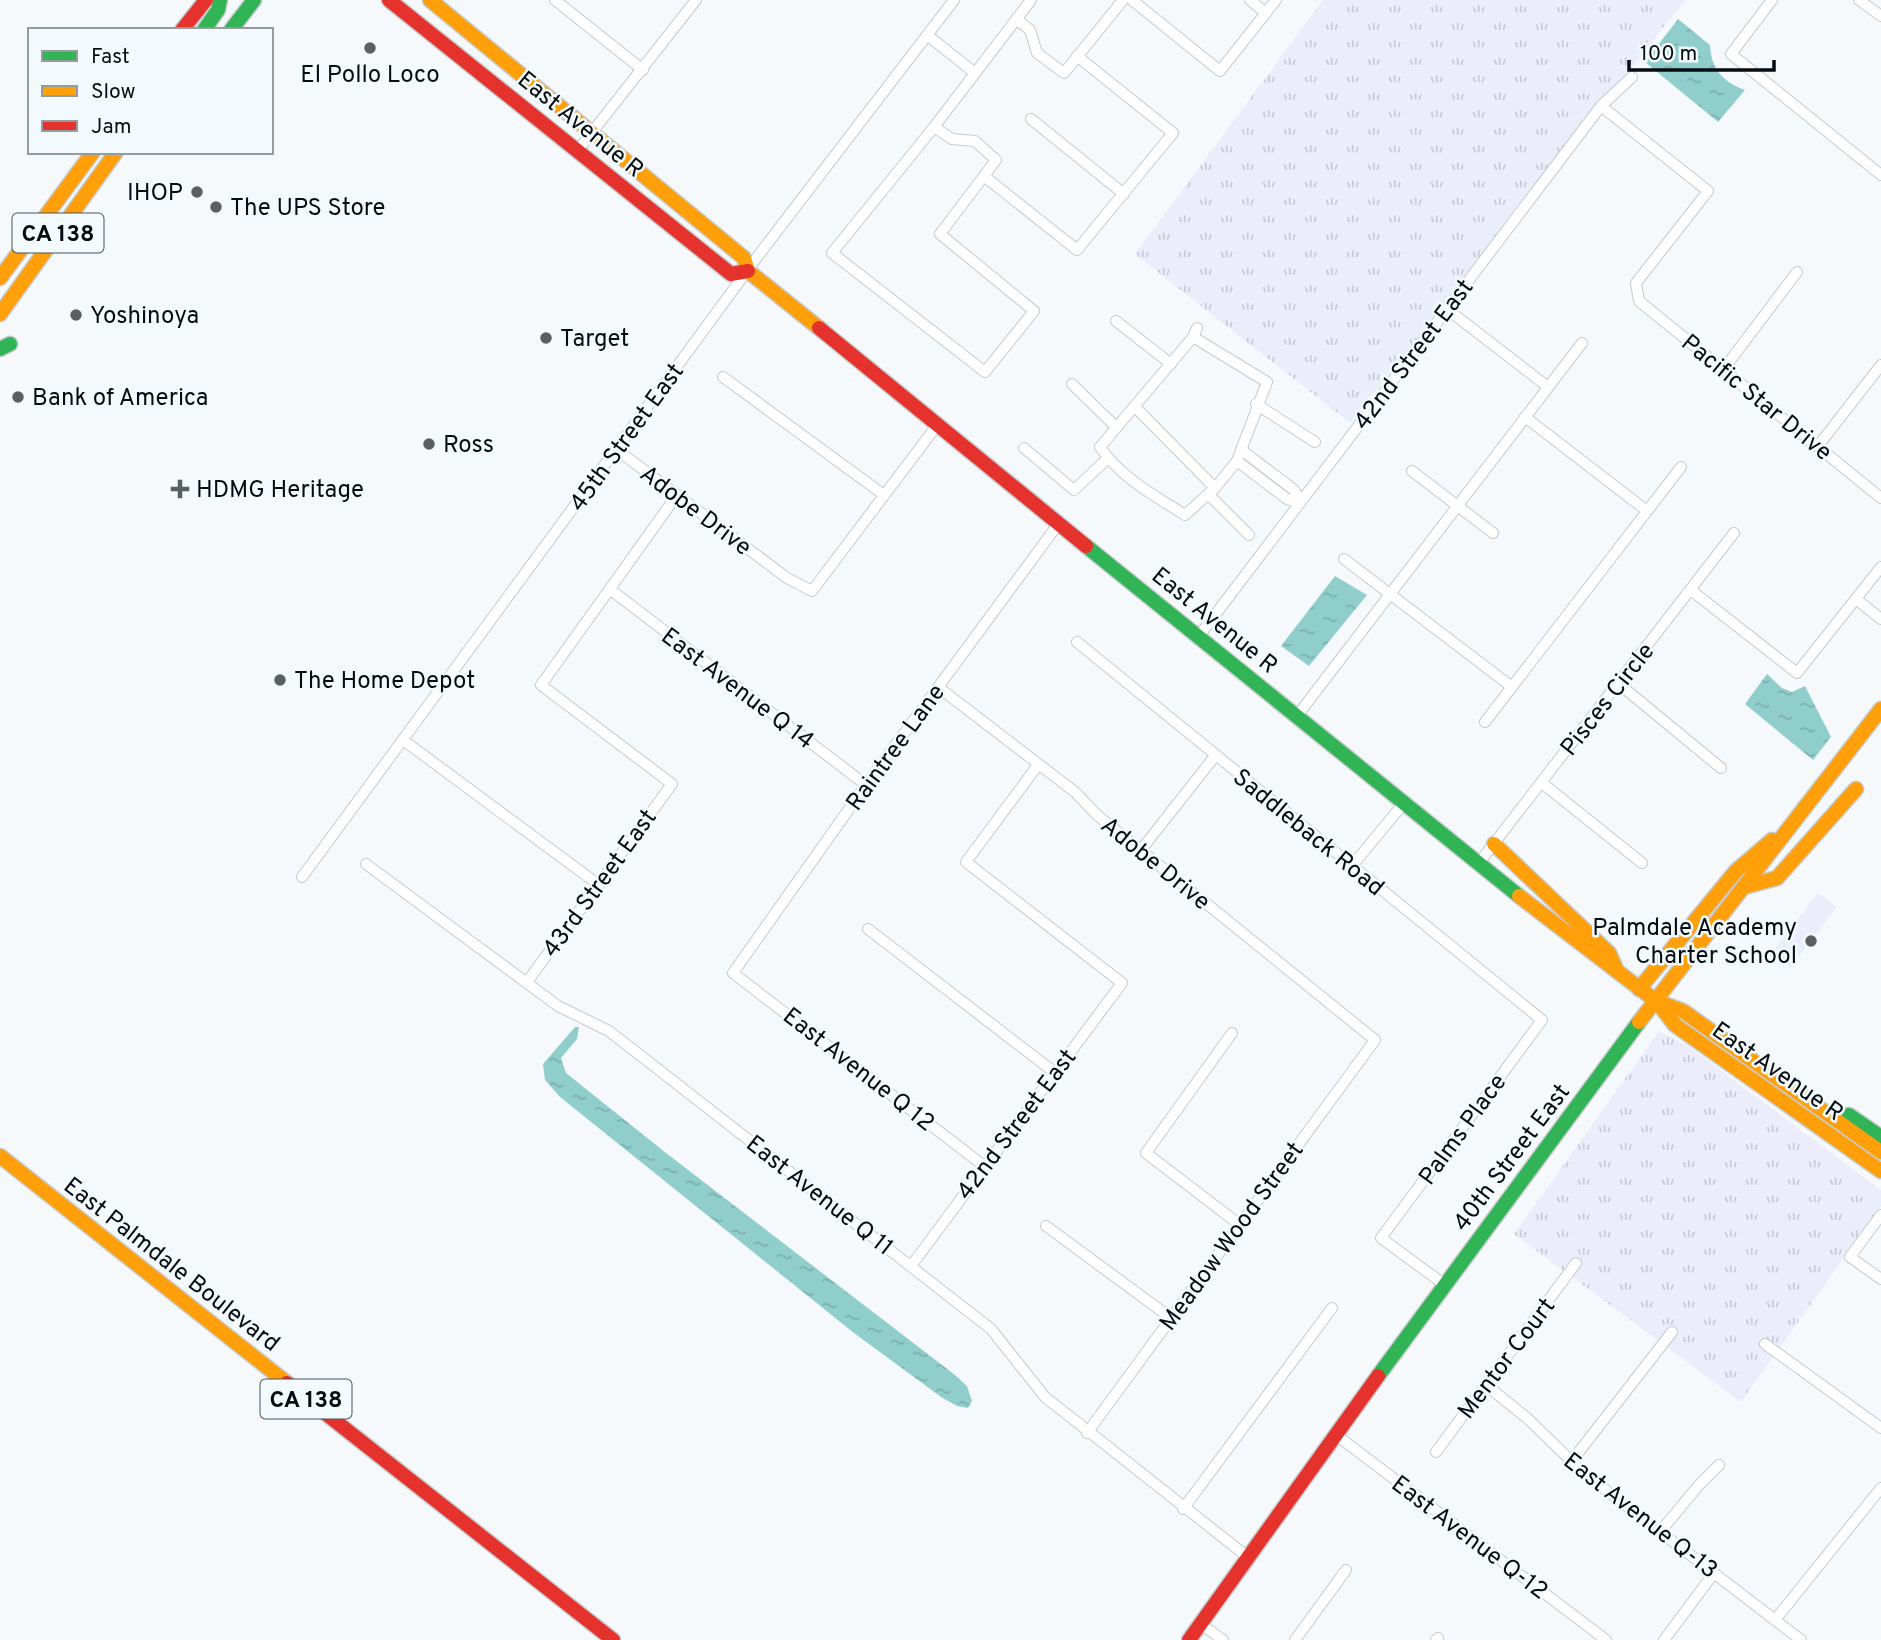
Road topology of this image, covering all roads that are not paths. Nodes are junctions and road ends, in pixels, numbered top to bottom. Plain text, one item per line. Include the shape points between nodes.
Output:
1 (206, 0) edge
2 (220, 0) edge
3 (254, 0) edge
4 (389, 0) edge
5 (430, 0) edge
6 (555, 0) edge
7 (696, 0) edge
8 (954, 0) edge
9 (1031, 0) edge
10 (1123, 0) edge
11 (1132, 0) edge
12 (1250, 0) edge
13 (1276, 0) edge
14 (1772, 0) edge
15 (1859, 0) edge
16 (1266, 13) junction
17 (1881, 16) edge
18 (1016, 19) junction
19 (184, 28) edge
20 (205, 28) edge
21 (233, 28) edge
22 (927, 35) junction
23 (1077, 55) junction
24 (643, 70) junction
25 (975, 72) junction
26 (1632, 76) dead end
27 (1601, 106) junction
28 (1031, 118) dead end
29 (934, 127) junction
30 (591, 134) junction
31 (578, 150) junction
32 (92, 154) edge
33 (106, 154) edge
34 (115, 154) edge
35 (1881, 175) edge
36 (984, 176) junction
37 (1124, 194) junction
38 (30, 271) junction
39 (748, 271) junction
40 (1797, 272) dead end
41 (0, 278) edge
42 (1447, 309) junction
43 (0, 314) edge
44 (1116, 321) dead end
45 (1581, 343) dead end
46 (1171, 364) junction
47 (1881, 365) edge
48 (1723, 370) junction
49 (723, 377) dead end
50 (1072, 384) dead end
51 (1548, 387) junction
52 (1256, 404) junction
53 (1136, 408) junction
54 (1525, 418) junction
55 (938, 424) junction
56 (1115, 426) junction
57 (1315, 442) dead end
58 (1818, 446) junction
59 (1024, 448) dead end
60 (616, 449) junction
61 (1243, 451) junction
62 (1108, 458) junction
63 (1237, 461) junction
64 (1681, 467) dead end
65 (1412, 471) dead end
66 (1212, 491) junction
67 (677, 495) junction
68 (884, 495) junction
69 (1881, 498) edge
70 (1301, 502) junction
71 (1457, 505) junction
72 (1647, 511) junction
73 (1059, 523) junction
74 (1493, 533) dead end
75 (1734, 533) dead end
76 (1249, 535) dead end
77 (1344, 559) dead end
78 (1881, 567) edge
79 (611, 590) junction
80 (1692, 592) junction
81 (1390, 594) junction
82 (1856, 599) junction
83 (1881, 619) edge
84 (1199, 636) junction
85 (1077, 642) dead end
86 (1619, 684) junction
87 (938, 687) junction
88 (1512, 687) junction
89 (1881, 709) edge
90 (1297, 716) junction
91 (1485, 722) dead end
92 (403, 740) junction
93 (1215, 756) junction
94 (1038, 765) junction
95 (1721, 768) dead end
96 (1542, 783) junction
97 (866, 785) junction
98 (1856, 789) dead end
99 (1403, 804) junction
100 (1799, 815) junction
101 (1494, 844) junction
102 (1141, 850) junction
103 (1642, 863) dead end
104 (366, 864) dead end
105 (1478, 864) junction
106 (1352, 866) junction
107 (302, 877) dead end
108 (599, 885) junction
109 (1744, 887) junction
110 (867, 929) dead end
111 (733, 973) joint
112 (1619, 975) junction
113 (527, 982) junction
114 (1639, 989) junction
115 (1656, 1000) junction
116 (1542, 1020) joint
117 (1231, 1033) dead end
118 (1374, 1040) joint
119 (1054, 1072) junction
120 (1849, 1115) dead end
121 (1830, 1136) junction
122 (1881, 1138) edge
123 (1881, 1152) edge
124 (0, 1156) edge
125 (1881, 1162) edge
126 (984, 1166) junction
127 (1881, 1171) edge
128 (1881, 1215) edge
129 (1240, 1225) junction
130 (1046, 1226) dead end
131 (1576, 1263) dead end
132 (911, 1266) junction
133 (1881, 1279) edge
134 (1444, 1284) junction
135 (1332, 1308) dead end
136 (1171, 1318) junction
137 (1672, 1332) dead end
138 (1765, 1344) dead end
139 (1486, 1385) junction
140 (1881, 1428) edge
141 (1087, 1433) junction
142 (1335, 1434) junction
143 (1436, 1452) dead end
144 (1571, 1462) junction
145 (1719, 1465) dead end
146 (1881, 1488) edge
147 (1183, 1509) junction
148 (1660, 1532) junction
149 (1249, 1558) junction
150 (1346, 1570) dead end
151 (1714, 1573) junction
152 (1775, 1620) junction
153 (1201, 1623) junction
154 (613, 1640) edge
155 (1189, 1640) edge
156 (1223, 1640) edge
157 (1295, 1640) edge
158 (1606, 1640) edge
159 (1664, 1640) edge
160 (1801, 1640) edge

1 - 19 main road
2 - 20 main road
3 - 21 main road
4 - 31 main road, East Avenue R
5 - 30 main road, East Avenue R
6 - 24 street
7 - 24 street
8 - 22 street, 45th Street East
9 - 18 street
10 - 23 street
11 - 16 street via 1220,71
12 - 16 street
13 - 16 street
14 - 35 street via 1731,54
15 - 17 street
18 - 23 street via 1030,30 1037,52 1063,73
18 - 25 street
22 - 25 street
22 - 39 street, 45th Street East
23 - 37 street via 1173,133
24 - 30 street
25 - 29 street
26 - 27 street, 42nd Street East
27 - 42 street, 42nd Street East
27 - 48 street, Pacific Star Drive via 1708,191 1636,283 1636,292 1639,301
28 - 37 street
29 - 36 street via 952,139 975,141 996,160
29 - 36 street via 832,253 985,372 1034,311 940,234
30 - 31 street
30 - 39 main road, East Avenue R via 744,258
31 - 39 main road, East Avenue R via 732,274
32 - 41 main road, CA 138
33 - 38 main road via 35,252
34 - 38 main road, CA 138
36 - 37 street via 1077,250
38 - 43 main road, CA 138
39 - 55 main road, East Avenue R
39 - 60 street, 45th Street East
40 - 48 street
42 - 51 street
42 - 70 street, 42nd Street East
44 - 46 street
45 - 51 street
46 - 52 street via 1195,333 1267,382
46 - 53 street
47 - 58 street
48 - 58 street, Pacific Star Drive
49 - 68 street
50 - 56 street
51 - 54 street
52 - 57 street
52 - 61 street
53 - 56 street
53 - 66 street
54 - 71 street
54 - 72 street
55 - 68 street
55 - 73 main road, East Avenue R
56 - 62 street via 1100,446
58 - 69 street, Pacific Star Drive
59 - 62 street via 1074,491
60 - 67 street, Adobe Drive
60 - 92 street, 45th Street East
61 - 63 street
61 - 70 street via 1294,490
62 - 66 street via 1145,490 1185,515
63 - 66 street
63 - 70 street via 1287,499
64 - 72 street
65 - 71 street
66 - 76 street
67 - 68 street, Adobe Drive via 812,592
67 - 79 street
70 - 84 street, 42nd Street East
71 - 74 street
71 - 81 street
72 - 88 street
73 - 84 main road, East Avenue R
73 - 87 street, Raintree Lane
75 - 80 street, Pisces Circle
77 - 81 street
78 - 82 street
79 - 97 street, East Avenue Q 14
79 - 108 street, 43rd Street East via 541,685 672,784
80 - 82 street via 1797,673
80 - 86 street, Pisces Circle
81 - 88 street
81 - 90 street
82 - 83 street
84 - 90 main road, East Avenue R
85 - 93 street, Saddleback Road
86 - 95 street
86 - 96 street, Pisces Circle
87 - 94 street, Adobe Drive
87 - 97 street, Raintree Lane
88 - 91 street
89 - 100 main road, 40th Street East
90 - 99 main road, East Avenue R
92 - 107 street, 45th Street East
92 - 108 street
93 - 102 street
93 - 106 street, Saddleback Road
94 - 102 street, Adobe Drive
94 - 119 street, 42nd Street East via 965,862 1122,983
96 - 101 street, Pisces Circle
96 - 103 street
97 - 111 street, Raintree Lane
98 - 109 main road via 1777,878
99 - 105 main road, East Avenue R
99 - 106 street
100 - 109 main road, 40th Street East
100 - 114 main road via 1736,871
101 - 105 street, Pisces Circle
101 - 112 main road via 1609,953
102 - 118 street, Adobe Drive
104 - 113 street, East Avenue Q 11
105 - 112 main road, East Avenue R
106 - 116 street, Saddleback Road
108 - 113 street, 43rd Street East
109 - 115 main road, 40th Street East
110 - 119 street
111 - 126 street, East Avenue Q 12
112 - 114 main road, East Avenue R
113 - 132 street, East Avenue Q 11 via 558,1006 609,1031
114 - 115 main road, East Avenue R
115 - 121 main road, East Avenue R via 1675,1025
115 - 123 main road, East Avenue R via 1683,1011
115 - 134 main road, 40th Street East
116 - 134 street, Palms Place via 1381,1238
117 - 129 street via 1146,1153
118 - 129 street, Meadow Wood Street
119 - 126 street, 42nd Street East
120 - 122 main road
121 - 125 main road via 1850,1140
121 - 127 main road, East Avenue R
124 - 154 main road, East Palmdale Boulevard / CA 138
126 - 132 street, 42nd Street East
128 - 133 street via 1850,1256
129 - 136 street, Meadow Wood Street
130 - 136 street
131 - 139 street, Mentor Court
132 - 141 street, East Avenue Q 11 via 991,1329 1045,1397
134 - 142 main road, 40th Street East
135 - 147 street
136 - 141 street, Meadow Wood Street
137 - 144 street
138 - 140 street
139 - 143 street, Mentor Court
139 - 144 street, East Avenue Q-13
141 - 147 street, East Avenue Q 11
142 - 149 main road, 40th Street East
142 - 158 street, East Avenue Q-12
144 - 148 street, East Avenue Q-13
145 - 148 street
146 - 152 street
147 - 149 street, East Avenue Q 11
148 - 151 street, East Avenue Q-13
149 - 153 main road, 40th Street East
150 - 157 street
151 - 152 street, East Avenue Q-13
151 - 159 street
152 - 160 street, East Avenue Q-13
153 - 155 main road, 40th Street East
153 - 156 street

